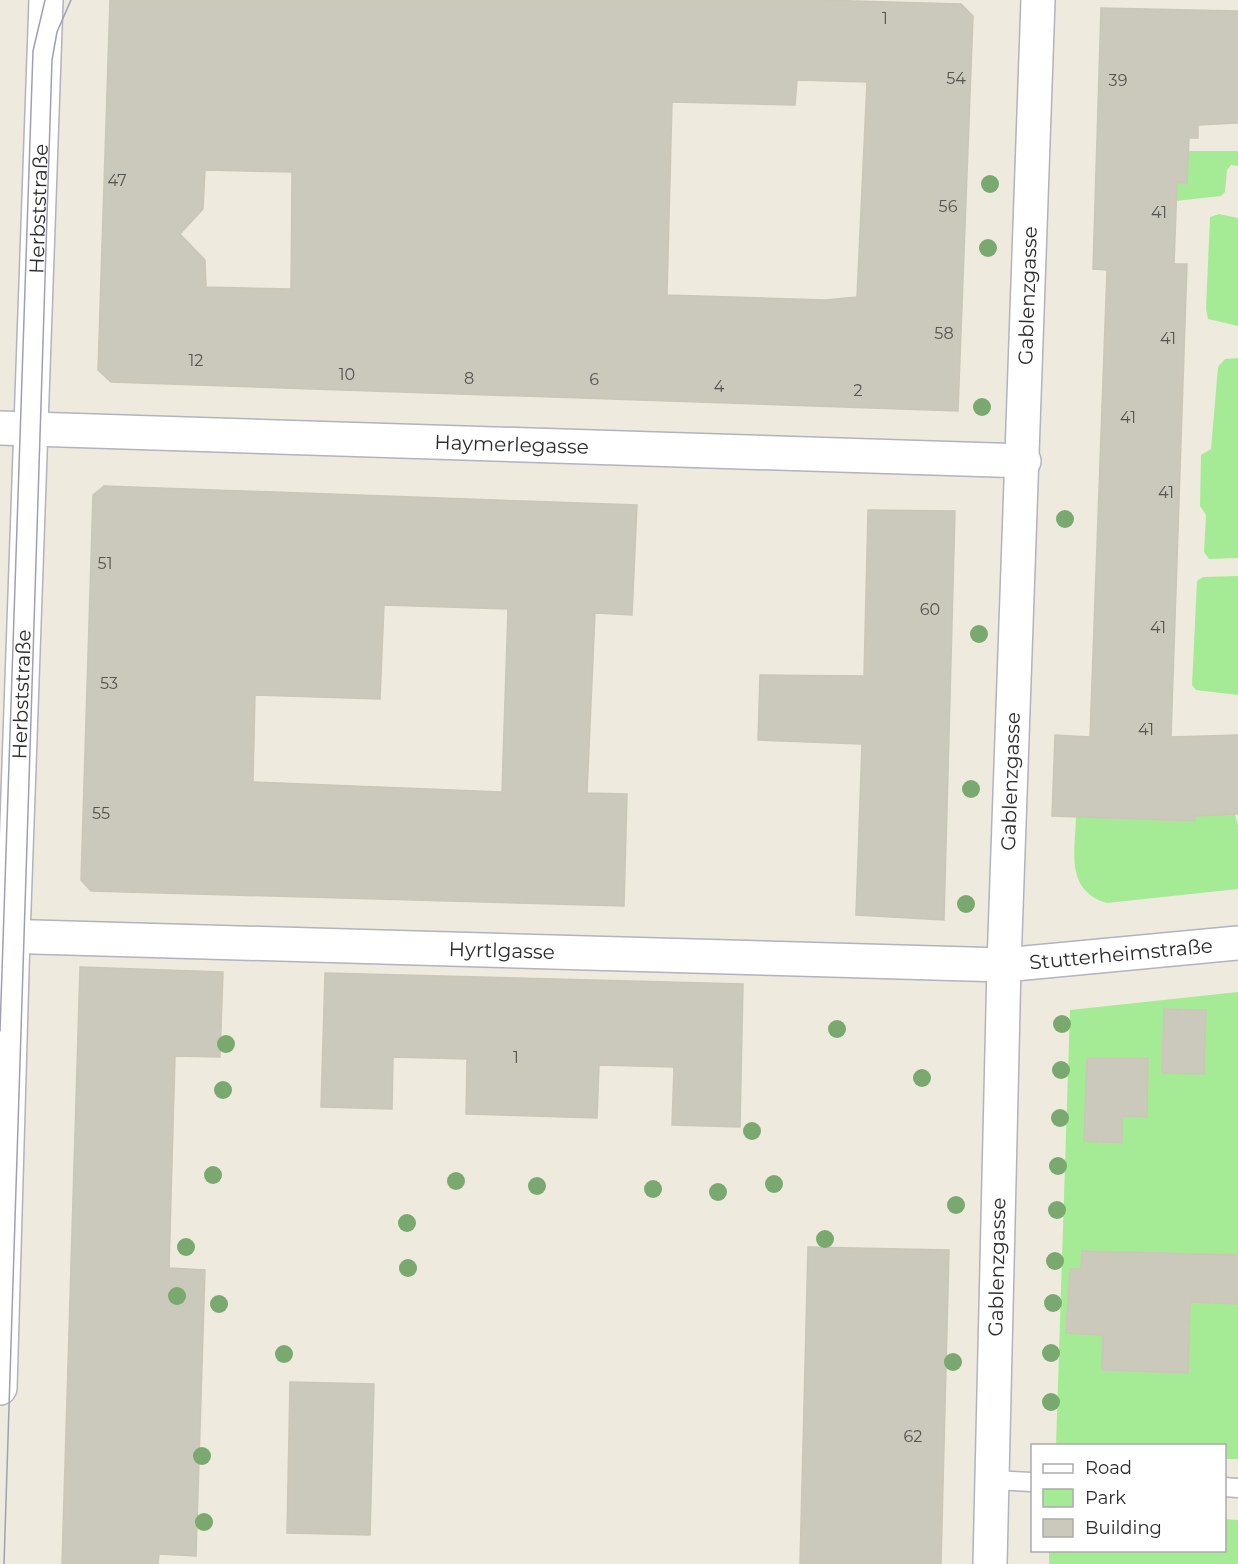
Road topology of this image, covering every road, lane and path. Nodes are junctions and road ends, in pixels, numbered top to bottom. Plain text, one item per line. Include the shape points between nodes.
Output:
1 (46, 0) edge
2 (1038, 0) edge
3 (15, 429) edge
4 (1024, 461) junction
5 (6, 936) edge
6 (1238, 943) edge
7 (1004, 965) junction
8 (0, 1388) edge
9 (991, 1480) junction
10 (1031, 1482) edge
11 (990, 1564) edge

1 - 3 street, Herbststraße
2 - 4 street, Gablenzgasse
3 - 4 street, Haymerlegasse
3 - 5 street, Herbststraße
4 - 7 street, Gablenzgasse
5 - 7 street, Hyrtlgasse
5 - 8 street, Herbststraße
6 - 7 street, Stutterheimstraße
7 - 9 street, Gablenzgasse
9 - 10 lane
9 - 11 street, Gablenzgasse

